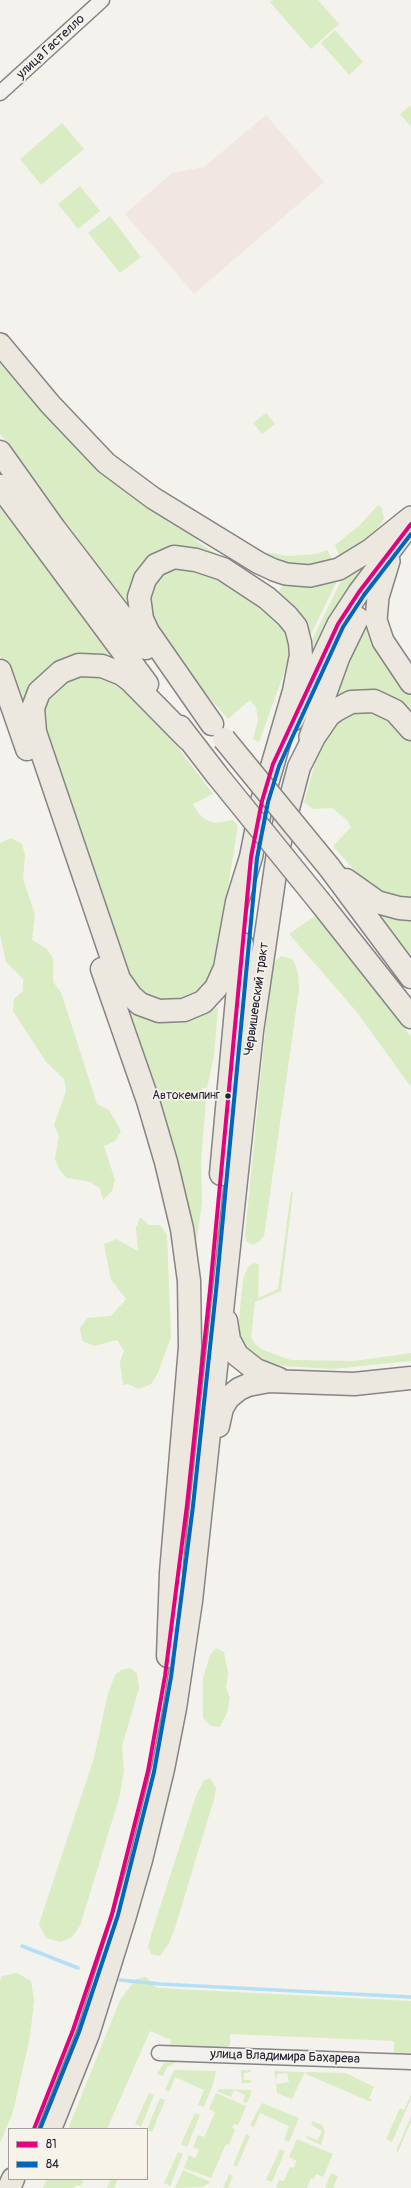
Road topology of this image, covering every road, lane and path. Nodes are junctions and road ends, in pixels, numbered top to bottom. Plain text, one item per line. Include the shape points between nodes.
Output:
1 (98, 1) edge
2 (2, 87) edge
3 (0, 344) edge
4 (0, 452) edge
5 (0, 486) edge
6 (411, 517) edge
7 (401, 538) edge
8 (0, 671) edge
9 (411, 683) edge
10 (411, 729) edge
11 (218, 732) junction
12 (188, 738) junction
13 (274, 764) junction
14 (299, 767) junction
15 (251, 857) junction
16 (329, 868) junction
17 (411, 909) edge
18 (411, 977) edge
19 (411, 1017) edge
20 (224, 1282) junction
21 (411, 1378) edge
22 (283, 1380) junction
23 (168, 1656) junction
24 (175, 1708) junction
25 (159, 2053) dead end
26 (411, 2062) edge
27 (34, 2128) edge
28 (50, 2128) edge

1 - 2 street, улица Гастелло
3 - 6 main road via 50,404 106,463 153,498 274,570 310,576 339,569 365,554
4 - 11 highway via 54,528 149,652
5 - 12 highway
7 - 9 main road via 378,597 376,620 383,641
7 - 13 main road via 338,624
7 - 14 main road via 339,657
8 - 23 highway via 156,1127 176,1198 185,1247 189,1281 190,1347 171,1573
10 - 14 highway, Червишевский тракт via 400,715 388,707 367,700 351,702 329,715
11 - 13 highway via 148,632 142,619 139,597 145,579 156,565 174,557 196,560 223,569 279,608 296,627 300,643 300,668
11 - 16 highway, bridge
12 - 15 highway via 131,680 102,666 79,665 61,672 39,692 33,708 35,732 114,968 124,988 140,1004 159,1011 184,1010 203,1002 216,988 229,955 237,902
12 - 19 highway, bridge
13 - 15 highway via 262,800
14 - 20 highway, Червишевский тракт via 286,816 273,886 252,1031
15 - 23 highway, Червишевский тракт via 210,1290
16 - 17 highway via 377,902
16 - 18 highway
20 - 22 highway via 226,1328 232,1348 249,1366
20 - 24 highway, Червишевский тракт via 193,1586
21 - 22 highway via 354,1384
22 - 24 highway via 258,1382 239,1389 231,1394 222,1408 202,1587
23 - 27 highway via 148,1771 112,1914 73,2030
24 - 28 highway via 141,1860 124,1919 88,2034
25 - 26 street, улица Владимира Бахарева

